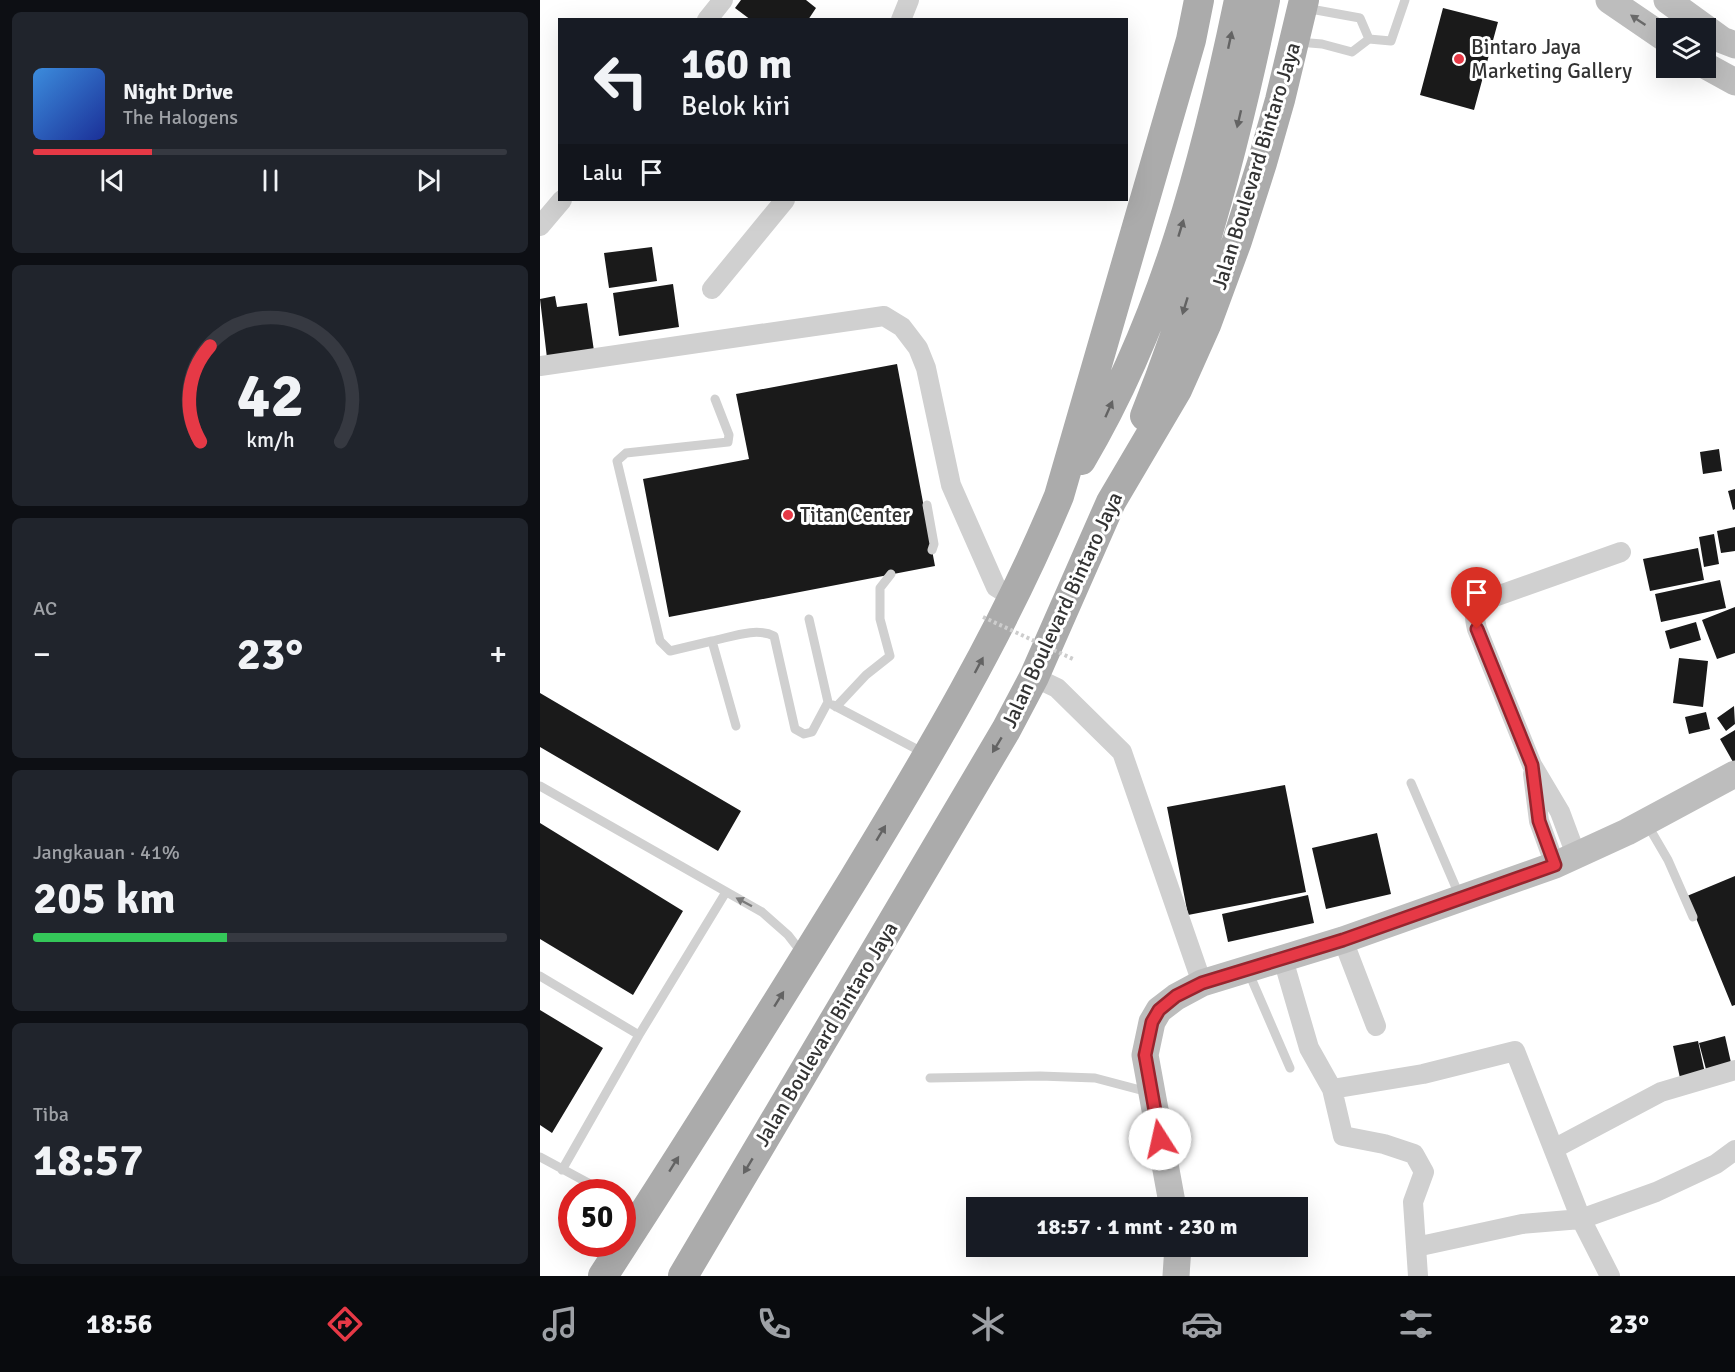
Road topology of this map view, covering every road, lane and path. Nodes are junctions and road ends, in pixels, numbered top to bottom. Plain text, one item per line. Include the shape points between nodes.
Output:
1 (723, 0) edge
2 (909, 0) edge
3 (1199, 0) edge
4 (1239, 0) edge
5 (1265, 0) edge
6 (1405, 0) edge
7 (1609, 0) edge
8 (1667, 0) edge
9 (1303, 4) edge
10 (709, 18) edge
11 (902, 18) edge
12 (1656, 32) edge
13 (1369, 39) junction
14 (1294, 42) junction
15 (1735, 45) edge
16 (1716, 72) edge
17 (1735, 82) edge
18 (561, 201) edge
19 (784, 201) edge
20 (540, 226) edge
21 (712, 289) dead end
22 (540, 366) edge
23 (716, 399) dead end
24 (1059, 496) junction
25 (1111, 502) junction
26 (927, 505) dead end
27 (932, 550) dead end
28 (1621, 552) dead end
29 (891, 574) dead end
30 (1014, 598) junction
31 (983, 617) dead end
32 (809, 619) dead end
33 (712, 641) junction
34 (1073, 659) dead end
35 (1034, 677) junction
36 (832, 704) junction
37 (736, 726) dead end
38 (928, 755) junction
39 (1735, 774) edge
40 (1411, 783) dead end
41 (540, 786) edge
42 (1646, 822) junction
43 (1565, 860) junction
44 (726, 892) junction
45 (1461, 899) junction
46 (1693, 917) dead end
47 (1343, 940) junction
48 (805, 958) junction
49 (1283, 959) junction
50 (1247, 969) junction
51 (540, 976) edge
52 (1202, 983) junction
53 (1376, 1026) dead end
54 (639, 1035) junction
55 (1290, 1068) dead end
56 (1735, 1070) edge
57 (930, 1078) dead end
58 (1332, 1089) junction
59 (1152, 1093) junction
60 (1553, 1146) junction
61 (1735, 1150) edge
62 (540, 1157) edge
63 (562, 1170) junction
64 (580, 1179) edge
65 (1171, 1197) edge
66 (636, 1204) edge
67 (1581, 1219) junction
68 (1416, 1247) junction
69 (611, 1257) edge
70 (1177, 1257) edge
71 (603, 1276) edge
72 (683, 1276) edge
73 (1176, 1276) edge
74 (1418, 1276) edge
75 (1610, 1276) edge

1 - 10 street
2 - 11 street
3 - 24 main road via 1188,51
24 -> 4 main road via 1101,426 1159,298 1208,133
5 -> 25 main road via 1235,134 1205,240 1153,396
6 - 13 lane via 1391,40
12 -> 7 main road
8 - 15 main road via 1722,40
9 - 13 lane via 1359,18
9 - 14 main road, Jalan Boulevard Bintaro Jaya
13 - 14 lane via 1352,52
14 - 25 main road, Jalan Boulevard Bintaro Jaya via 1258,174 1206,325 1177,390
16 - 17 main road
18 - 20 street
19 - 21 street
22 - 30 street via 884,316 902,327 918,348 926,368 951,485 996,587
23 - 33 lane via 728,442 626,453 617,461 660,641 670,651
24 - 30 main road
25 - 35 main road, Jalan Boulevard Bintaro Jaya
26 - 27 lane
28 - 43 street via 1483,601 1474,616 1532,765 1560,812
29 - 36 lane via 880,588 880,619 890,656
38 -> 30 main road
31 - 34 path, bridge
32 - 36 lane
33 - 36 lane via 758,632 774,636 795,729 804,734 812,732
33 - 37 lane
35 - 52 street via 1057,688 1122,752
35 -> 72 main road, Jalan Boulevard Bintaro Jaya
36 - 38 lane
48 -> 38 main road
39 - 42 main road
40 - 45 lane
41 - 44 lane
42 - 43 main road
42 - 46 lane
43 - 45 main road
48 -> 44 lane via 788,935 762,912
44 - 54 lane
45 - 47 main road
47 - 49 main road
47 - 53 street
66 -> 48 main road
49 - 50 main road
49 - 58 street via 1309,1048
50 - 52 main road
50 - 55 lane
51 - 54 lane
52 - 59 main road via 1176,996 1152,1022 1145,1055
54 - 63 lane
56 - 60 street via 1662,1092
57 - 59 lane via 1095,1078
58 - 60 street via 1423,1074 1515,1051
58 - 68 street via 1343,1136 1414,1154 1424,1172 1413,1202
59 - 65 main road
60 - 67 street
61 - 67 street via 1716,1164 1656,1192
62 - 63 lane
63 - 64 lane
67 - 68 street via 1522,1224
67 - 75 street
68 - 74 street
69 - 71 main road
70 - 73 main road

